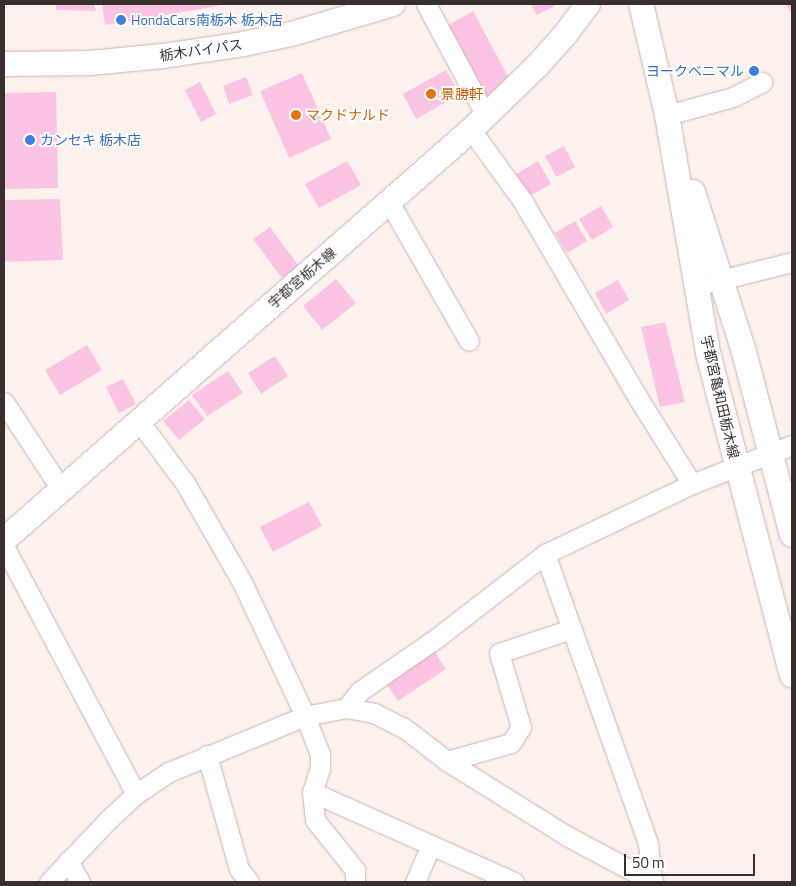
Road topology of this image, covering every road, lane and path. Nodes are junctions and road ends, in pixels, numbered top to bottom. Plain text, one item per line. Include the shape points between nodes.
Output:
1 (393, 4) edge
2 (426, 4) edge
3 (588, 4) edge
4 (641, 4) edge
5 (4, 64) edge
6 (762, 82) dead end
7 (667, 115) junction
8 (479, 123) junction
9 (389, 202) junction
10 (792, 262) edge
11 (721, 279) junction
12 (696, 286) junction
13 (469, 341) dead end
14 (4, 402) edge
15 (139, 422) junction
16 (782, 449) edge
17 (736, 467) junction
18 (692, 484) junction
19 (61, 489) junction
20 (792, 535) edge
21 (4, 540) edge
22 (4, 546) edge
23 (545, 554) junction
24 (572, 628) junction
25 (792, 675) edge
26 (346, 708) junction
27 (305, 716) junction
28 (207, 755) junction
29 (447, 761) junction
30 (312, 792) junction
31 (136, 794) junction
32 (431, 845) junction
33 (68, 861) junction
34 (49, 882) edge
35 (80, 882) edge
36 (249, 882) edge
37 (354, 882) edge
38 (415, 882) edge
39 (514, 882) edge
40 (653, 882) edge

1 - 5 main road, 栃木バイパス via 290,34 208,49 90,63
2 - 8 street
3 - 8 main road, 宇都宮栃木線 via 543,60
4 - 7 main road, 宇都宮亀和田栃木線
6 - 7 street via 733,97
7 - 11 main road, 宇都宮亀和田栃木線
7 - 12 main road, 宇都宮亀和田栃木線
8 - 9 main road, 宇都宮栃木線
8 - 18 street via 638,398
9 - 13 street
9 - 15 main road, 宇都宮栃木線
10 - 11 street
11 - 12 street
11 - 16 main road, 宇都宮亀和田栃木線
12 - 17 main road, 宇都宮亀和田栃木線 via 709,357
14 - 19 street
15 - 19 main road, 宇都宮栃木線
15 - 27 street via 186,483 228,557
16 - 17 street
16 - 20 main road, 宇都宮亀和田栃木線
17 - 18 street
17 - 25 main road, 宇都宮亀和田栃木線
18 - 23 street
19 - 21 main road, 宇都宮栃木線
22 - 31 street
23 - 24 street
23 - 26 street via 438,637 360,691
24 - 29 street via 499,653 521,727 511,743
24 - 40 street via 648,844
26 - 27 street
26 - 29 street via 374,713 404,728
27 - 28 street
27 - 30 street via 320,754 320,768
28 - 31 street via 169,772
28 - 36 street via 239,870
29 - 40 street via 567,836
30 - 32 street
30 - 37 street via 315,820 354,870
31 - 33 street
32 - 38 street
32 - 39 street
33 - 34 street
33 - 35 street

